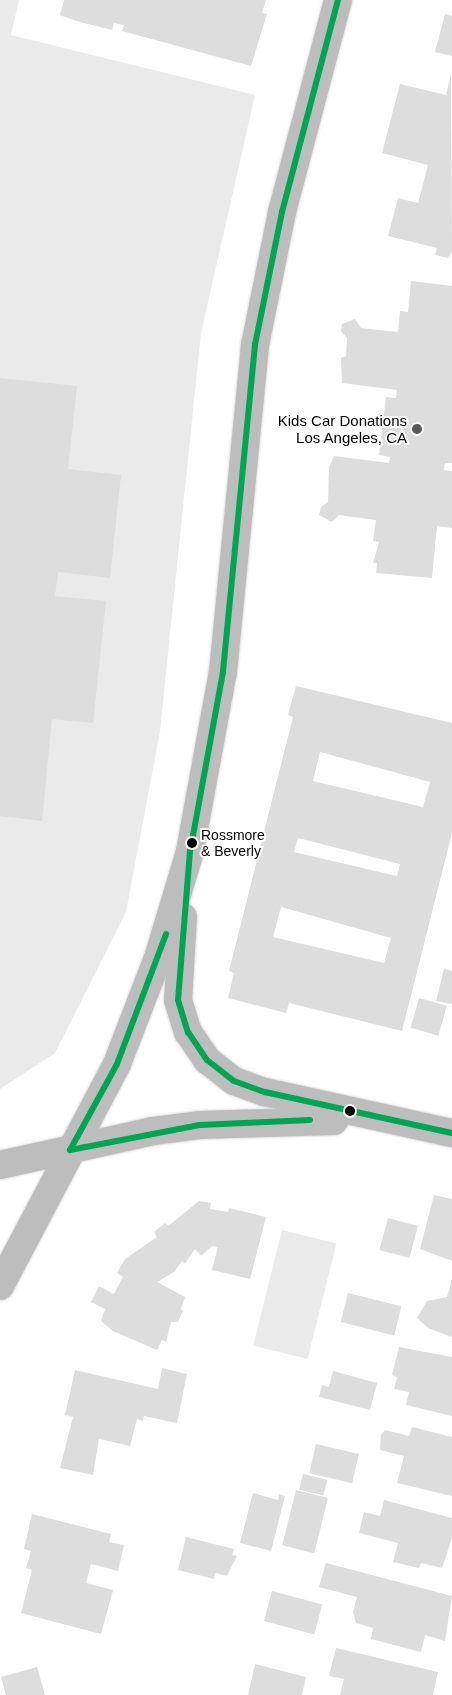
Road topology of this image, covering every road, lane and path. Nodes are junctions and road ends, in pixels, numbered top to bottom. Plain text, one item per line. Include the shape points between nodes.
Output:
1 (338, 0) edge
2 (190, 850) junction
3 (452, 1133) edge
4 (70, 1150) junction
5 (0, 1165) edge
6 (0, 1286) edge

1 - 2 main road via 282,212 255,344 223,672
2 - 3 main road via 178,1000 188,1032 207,1060 234,1080 265,1092
2 - 4 main road via 139,1011 118,1064
3 - 4 main road via 320,1119 258,1120 153,1131
4 - 5 main road
4 - 6 main road

